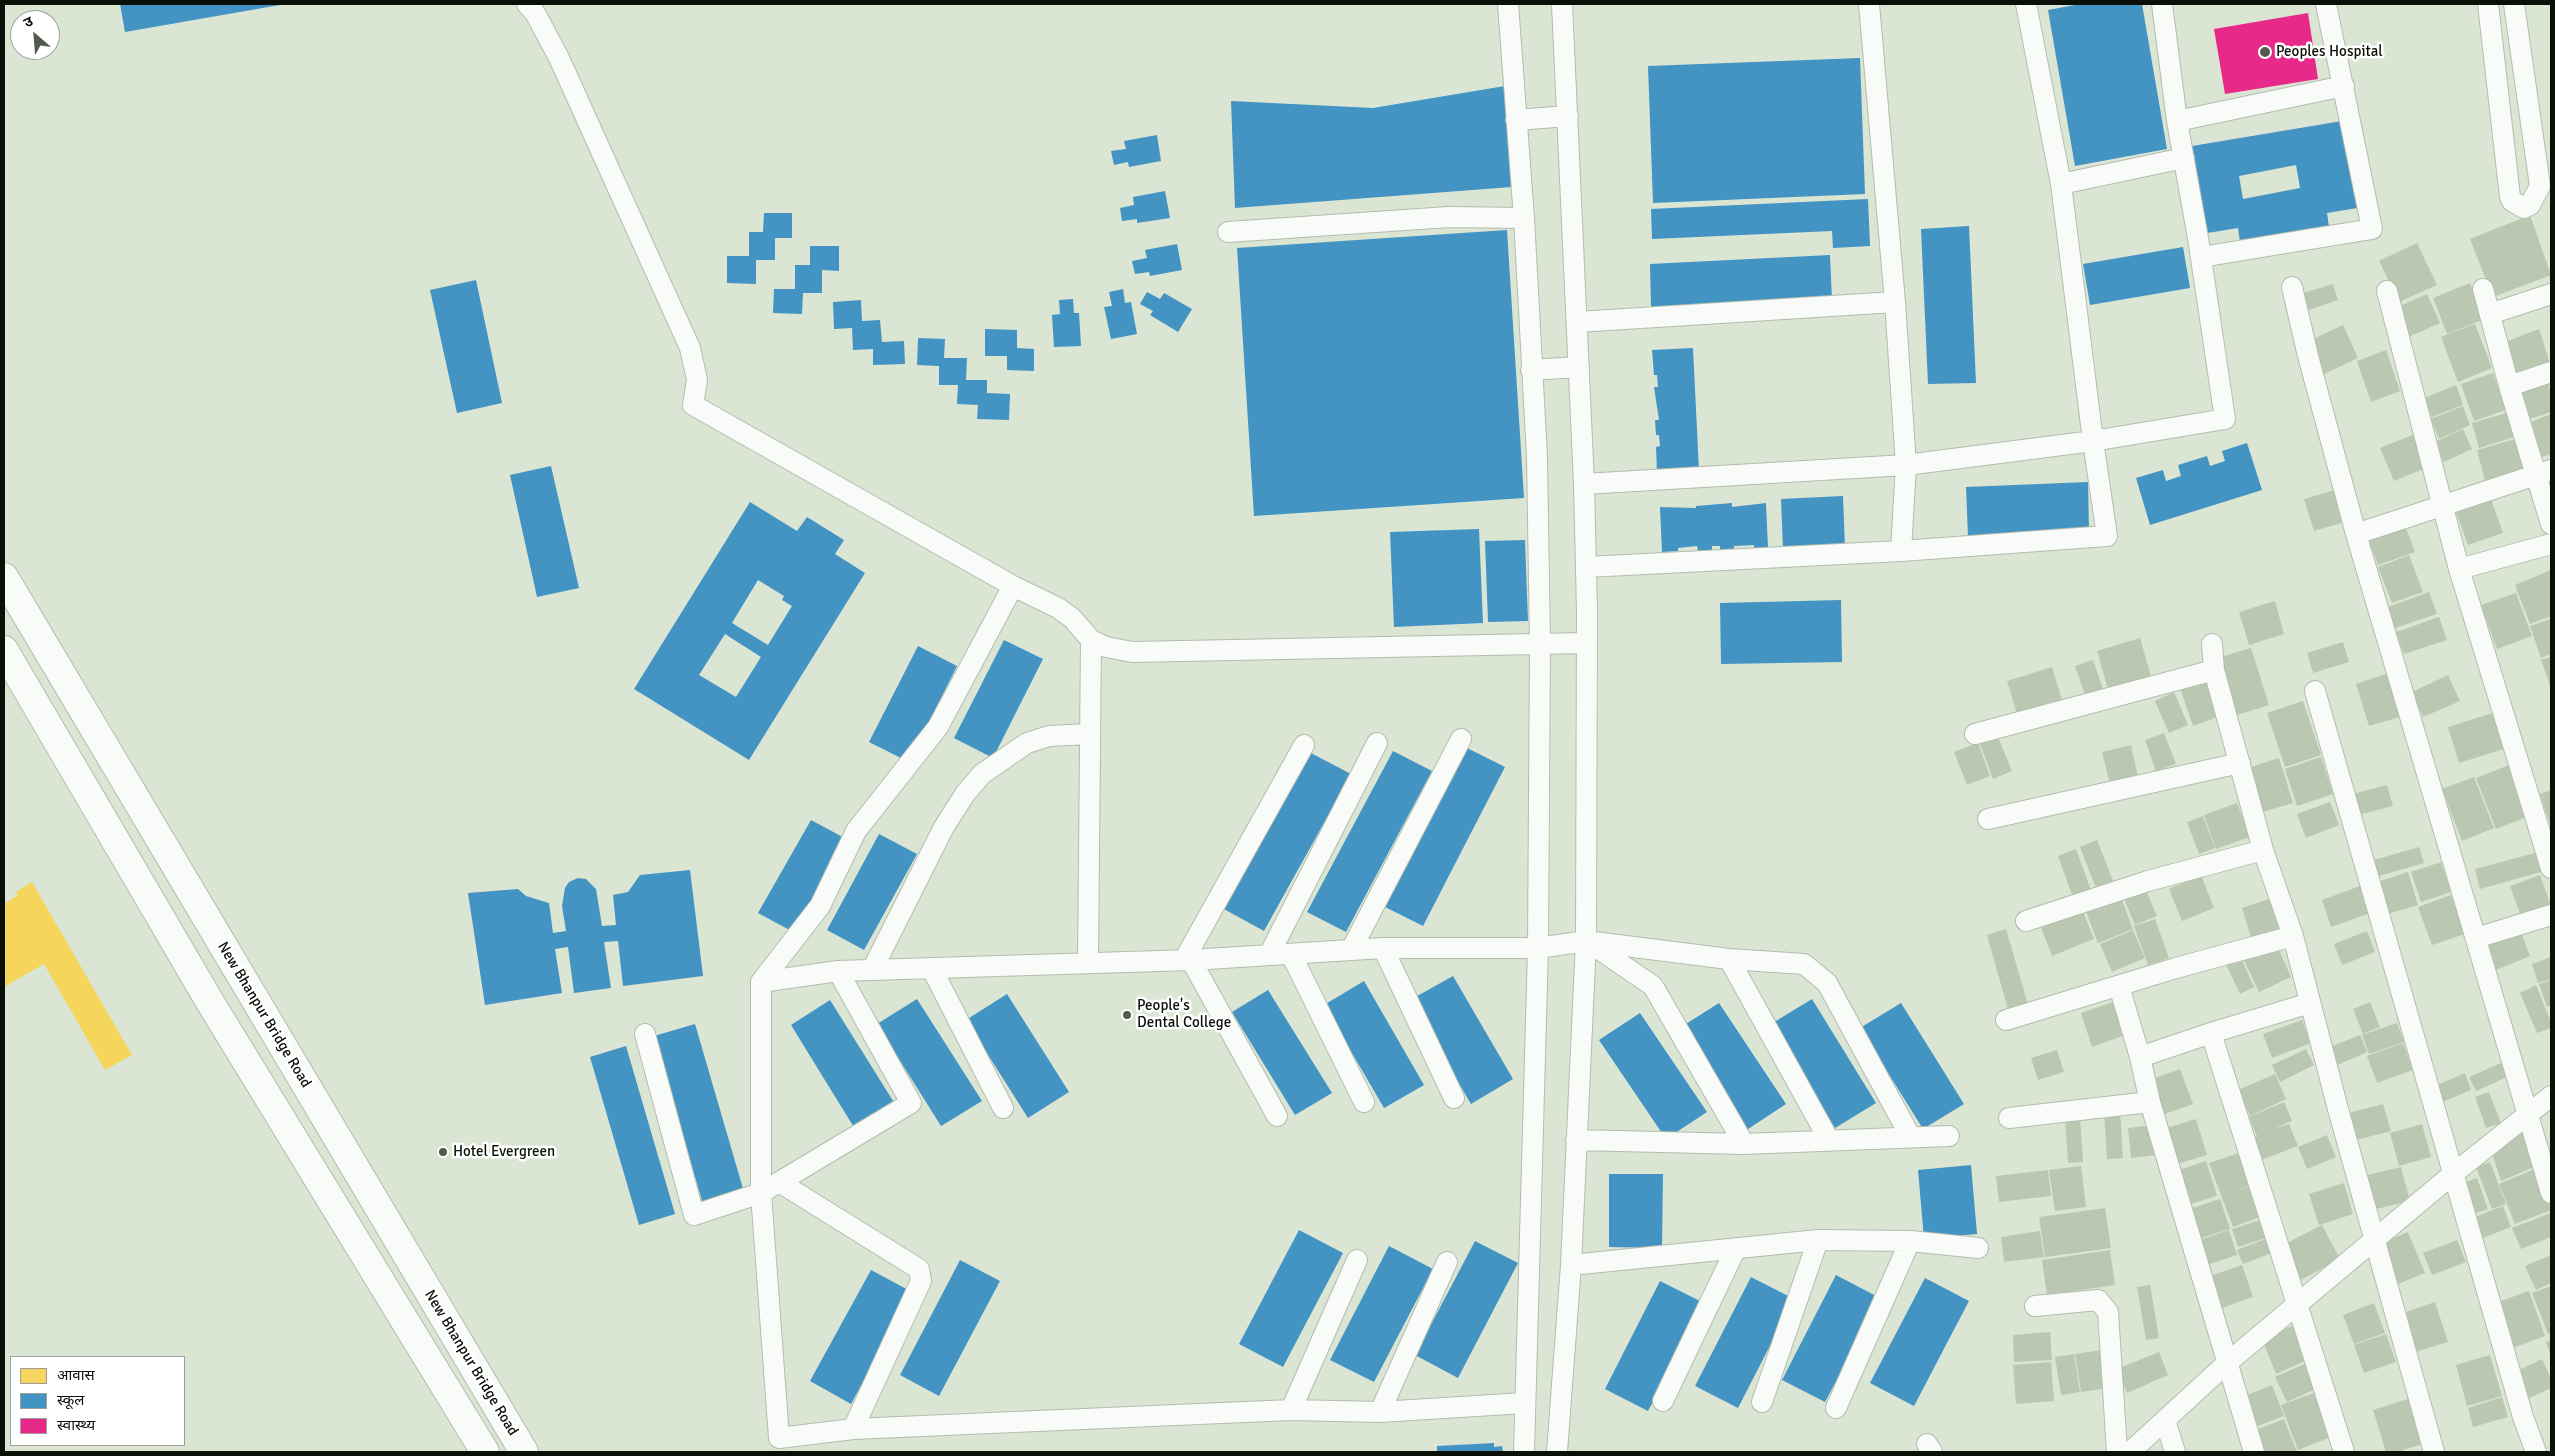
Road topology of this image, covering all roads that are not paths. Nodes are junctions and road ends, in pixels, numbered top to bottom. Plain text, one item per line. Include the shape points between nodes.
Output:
1 (527, 4) edge
2 (1508, 4) edge
3 (1562, 4) edge
4 (1869, 4) edge
5 (2026, 4) edge
6 (2162, 4) edge
7 (2326, 4) edge
8 (2488, 4) edge
9 (2514, 4) edge
10 (2344, 86) junction
11 (1568, 116) junction
12 (1516, 120) junction
13 (2177, 121) junction
14 (2184, 158) junction
15 (2061, 184) junction
16 (1524, 218) junction
17 (1228, 232) dead end
18 (2202, 257) junction
19 (2292, 287) dead end
20 (2483, 289) dead end
21 (2387, 291) dead end
22 (2551, 294) edge
23 (1896, 302) junction
24 (2490, 314) junction
25 (1577, 322) junction
26 (1579, 367) junction
27 (1531, 370) junction
28 (2551, 372) edge
29 (2509, 386) junction
30 (2093, 441) junction
31 (1906, 465) junction
32 (2544, 472) edge
33 (1584, 484) junction
34 (2442, 504) junction
35 (2551, 524) edge
36 (2356, 534) junction
37 (2551, 544) edge
38 (1901, 551) junction
39 (1586, 567) junction
40 (2459, 569) junction
41 (4, 578) edge
42 (1012, 586) junction
43 (1092, 640) junction
44 (1587, 643) junction
45 (1540, 644) junction
46 (2212, 644) dead end
47 (4, 650) edge
48 (2214, 670) junction
49 (2315, 691) dead end
50 (1089, 734) junction
51 (1975, 734) dead end
52 (1461, 739) dead end
53 (1377, 743) dead end
54 (1304, 745) dead end
55 (2240, 763) junction
56 (1988, 819) dead end
57 (2263, 850) junction
58 (2551, 868) edge
59 (2551, 915) edge
60 (2026, 921) dead end
61 (2293, 936) junction
62 (2476, 938) junction
63 (1586, 941) junction
64 (1383, 948) junction
65 (1538, 948) junction
66 (1351, 950) junction
67 (1290, 954) junction
68 (1269, 955) junction
69 (1729, 959) junction
70 (1187, 960) junction
71 (1088, 962) junction
72 (932, 969) junction
73 (872, 970) junction
74 (838, 971) junction
75 (761, 982) junction
76 (2119, 986) junction
77 (2310, 1004) junction
78 (2006, 1020) dead end
79 (2211, 1033) junction
80 (645, 1034) dead end
81 (2140, 1057) junction
82 (2551, 1096) edge
83 (1454, 1098) dead end
84 (1364, 1102) dead end
85 (2150, 1102) junction
86 (1003, 1108) dead end
87 (2528, 1114) junction
88 (1276, 1116) dead end
89 (2009, 1118) dead end
90 (1910, 1136) junction
91 (1949, 1136) dead end
92 (1576, 1140) junction
93 (1829, 1140) junction
94 (1744, 1144) junction
95 (2453, 1174) junction
96 (779, 1182) junction
97 (762, 1193) junction
98 (2551, 1193) edge
99 (2374, 1239) junction
100 (1818, 1240) junction
101 (1910, 1241) junction
102 (1736, 1248) junction
103 (1978, 1248) dead end
104 (1357, 1260) dead end
105 (1447, 1262) dead end
106 (1571, 1265) junction
107 (2035, 1306) dead end
108 (2296, 1306) junction
109 (2227, 1363) junction
110 (1663, 1400) dead end
111 (1762, 1402) dead end
112 (1524, 1403) junction
113 (1836, 1408) dead end
114 (1291, 1410) junction
115 (1380, 1412) junction
116 (2165, 1420) junction
117 (853, 1429) junction
118 (485, 1452) edge
119 (524, 1452) edge
120 (1524, 1452) edge
121 (1557, 1452) edge
122 (2117, 1452) edge
123 (2130, 1452) edge
124 (2175, 1452) edge
125 (2254, 1452) edge
126 (2344, 1452) edge
127 (2434, 1452) edge
128 (2536, 1452) edge

1 - 42 street via 535,12 559,58 690,348 697,380 693,405
2 - 12 street
3 - 11 street
4 - 23 street
5 - 15 street
6 - 13 street
7 - 10 street
8 - 9 street via 2510,197 2524,208 2530,205 2540,186
10 - 13 street
10 - 18 street via 2372,229
11 - 12 street
11 - 25 street
12 - 16 street
13 - 14 street
14 - 15 street
14 - 18 street
15 - 30 street
16 - 17 street via 1449,217
16 - 27 street
18 - 30 street via 2225,419
19 - 36 street
20 - 24 street
21 - 34 street
22 - 24 street
23 - 25 street
23 - 31 street
24 - 29 street
25 - 26 street
26 - 27 street
26 - 33 street
27 - 45 street via 1537,456
28 - 29 street
29 - 32 street
30 - 31 street
30 - 38 street via 2108,536
31 - 33 street
31 - 38 street
32 - 34 street
32 - 35 street
33 - 39 street
34 - 36 street
34 - 40 street
36 - 62 street
37 - 40 street
38 - 39 street
39 - 44 street
40 - 58 street
41 - 119 street, New Bhanpur Bridge Road
42 - 43 street via 1072,618
42 - 75 street via 938,727 856,831 820,906
43 - 45 street via 1106,647 1132,652
43 - 50 street
44 - 45 street
44 - 63 street
45 - 65 street
46 - 48 street
47 - 118 street via 210,1002
48 - 51 street
48 - 55 street
49 - 95 street
50 - 71 street
50 - 73 street via 1049,736 1027,743 982,774 944,827
52 - 66 street
53 - 68 street
54 - 70 street
55 - 56 street
55 - 57 street
57 - 60 street via 2148,881
57 - 61 street
59 - 62 street
61 - 76 street
61 - 77 street
62 - 87 street
63 - 65 street
63 - 69 street
63 - 92 street
63 - 94 street via 1653,986
64 - 65 street
64 - 66 street
64 - 83 street
65 - 112 street
66 - 67 street
67 - 68 street
67 - 84 street
68 - 70 street
69 - 90 street via 1804,964 1827,983
69 - 93 street
70 - 71 street
70 - 88 street
71 - 72 street
72 - 73 street
72 - 86 street
73 - 74 street
74 - 75 street
74 - 96 street via 911,1103
75 - 97 street
76 - 78 street
76 - 81 street
77 - 79 street
77 - 99 street
79 - 81 street
79 - 108 street
80 - 97 street via 694,1216
81 - 85 street
82 - 87 street
85 - 89 street
85 - 109 street
87 - 95 street
87 - 98 street
90 - 91 street
90 - 93 street
92 - 94 street
92 - 106 street
93 - 94 street
95 - 99 street
95 - 128 street
96 - 97 street
96 - 117 street via 919,1269 921,1281
97 - 117 street via 780,1438
99 - 108 street
99 - 127 street
100 - 101 street
100 - 102 street
100 - 111 street
101 - 103 street
101 - 113 street
102 - 106 street
102 - 110 street
104 - 114 street
105 - 115 street
106 - 121 street
107 - 122 street via 2098,1300 2108,1312
108 - 109 street
108 - 126 street
109 - 116 street
109 - 125 street
112 - 115 street
112 - 120 street
114 - 115 street
114 - 117 street
116 - 123 street
116 - 124 street

